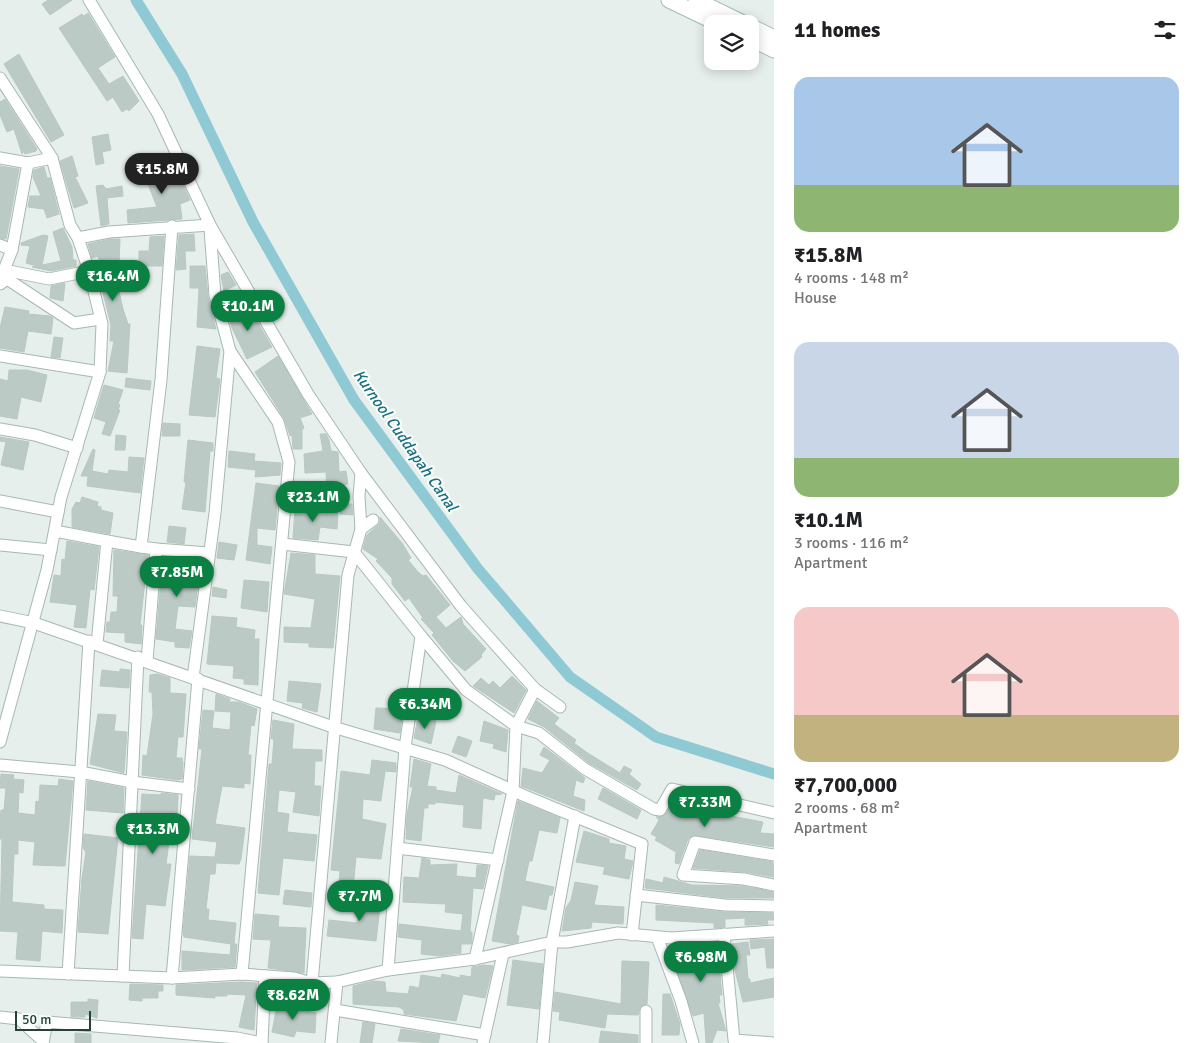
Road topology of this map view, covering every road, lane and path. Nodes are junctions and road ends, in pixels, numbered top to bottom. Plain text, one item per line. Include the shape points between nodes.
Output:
1 (88, 0) edge
2 (669, 0) edge
3 (696, 0) edge
4 (727, 15) edge
5 (704, 17) edge
6 (759, 30) edge
7 (774, 38) edge
8 (759, 42) edge
9 (774, 50) edge
10 (0, 78) edge
11 (5, 94) edge
12 (0, 158) edge
13 (52, 158) junction
14 (28, 163) junction
15 (210, 225) junction
16 (172, 226) junction
17 (78, 238) junction
18 (0, 245) edge
19 (12, 250) junction
20 (89, 271) junction
21 (3, 277) edge
22 (100, 319) junction
23 (230, 351) junction
24 (0, 356) edge
25 (100, 372) junction
26 (0, 429) edge
27 (77, 448) junction
28 (361, 473) junction
29 (0, 501) edge
30 (58, 512) junction
31 (373, 520) dead end
32 (361, 529) junction
33 (55, 531) junction
34 (107, 541) junction
35 (282, 544) junction
36 (0, 545) edge
37 (142, 547) junction
38 (51, 550) junction
39 (156, 550) junction
40 (354, 552) junction
41 (209, 553) junction
42 (0, 616) edge
43 (34, 623) junction
44 (421, 636) junction
45 (93, 642) junction
46 (142, 659) junction
47 (195, 678) junction
48 (535, 689) junction
49 (5, 699) edge
50 (266, 703) junction
51 (560, 707) dead end
52 (516, 726) junction
53 (333, 727) junction
54 (0, 742) edge
55 (405, 748) junction
56 (0, 765) edge
57 (80, 772) junction
58 (132, 782) junction
59 (189, 789) junction
60 (514, 791) junction
61 (774, 813) edge
62 (575, 816) junction
63 (398, 848) junction
64 (774, 855) edge
65 (498, 860) junction
66 (774, 885) edge
67 (636, 895) junction
68 (774, 906) edge
69 (774, 931) edge
70 (724, 934) junction
71 (632, 935) junction
72 (657, 936) junction
73 (552, 942) junction
74 (502, 954) junction
75 (475, 959) junction
76 (388, 970) junction
77 (0, 971) edge
78 (68, 974) junction
79 (242, 974) junction
80 (122, 976) junction
81 (265, 976) junction
82 (172, 978) junction
83 (337, 982) junction
84 (312, 983) junction
85 (335, 1010) junction
86 (646, 1012) dead end
87 (0, 1017) edge
88 (484, 1039) edge
89 (43, 1042) edge
90 (262, 1043) edge
91 (331, 1043) edge
92 (543, 1043) edge
93 (646, 1043) edge
94 (694, 1043) edge
95 (774, 1043) edge

1 - 15 street via 158,114
2 - 5 main road
3 - 4 main road
6 - 7 main road
8 - 9 main road
10 - 11 street
11 - 13 street
12 - 14 street
13 - 14 street
13 - 17 street via 70,225
14 - 19 street
15 - 16 street
15 - 23 street via 215,295
15 - 28 street via 308,394
16 - 17 street
16 - 37 street
17 - 20 street
18 - 19 street
19 - 21 street
20 - 21 street via 49,279
20 - 22 street
21 - 22 street via 74,322
22 - 25 street
23 - 35 street via 278,422 289,462
23 - 41 street
24 - 25 street
25 - 27 street
26 - 27 street via 35,435
27 - 30 street
28 - 32 street
28 - 48 street via 461,606
29 - 30 street
30 - 33 street
31 - 32 street
32 - 40 street
33 - 34 street
33 - 38 street
34 - 37 street
34 - 45 street
35 - 40 street
35 - 50 street
36 - 38 street
37 - 39 street
38 - 43 street
39 - 41 street
39 - 46 street
40 - 44 street
40 - 53 street via 348,575
41 - 47 street
42 - 43 street
43 - 45 street
43 - 49 street
44 - 52 street via 466,690
44 - 55 street
45 - 46 street
45 - 57 street
46 - 47 street
46 - 58 street
47 - 50 street
47 - 59 street
48 - 51 street
48 - 52 street
49 - 54 street
50 - 53 street
50 - 79 street
52 - 60 street
52 - 61 street via 539,733 585,769 654,809 660,810 672,789
53 - 55 street
53 - 84 street
55 - 60 street via 446,760
55 - 63 street
56 - 57 street
57 - 58 street
57 - 78 street
58 - 59 street
58 - 80 street
59 - 82 street
60 - 62 street
60 - 65 street
62 - 67 street via 642,844
62 - 73 street
63 - 65 street
63 - 76 street
64 - 66 street via 696,842 683,875 744,879
65 - 75 street
67 - 68 street via 732,906
67 - 71 street
69 - 70 street
70 - 72 street
70 - 95 street via 734,1040
71 - 72 street
71 - 73 street
72 - 94 street
73 - 74 street
73 - 92 street
74 - 75 street
74 - 88 street
75 - 76 street
76 - 83 street
77 - 78 street
78 - 80 street
79 - 81 street
79 - 82 street
80 - 82 street
81 - 84 street
81 - 90 street
83 - 84 street
83 - 85 street
85 - 88 street
85 - 91 street
86 - 93 street
87 - 89 street via 19,1018
89 - 90 street via 47,1022 237,1038

